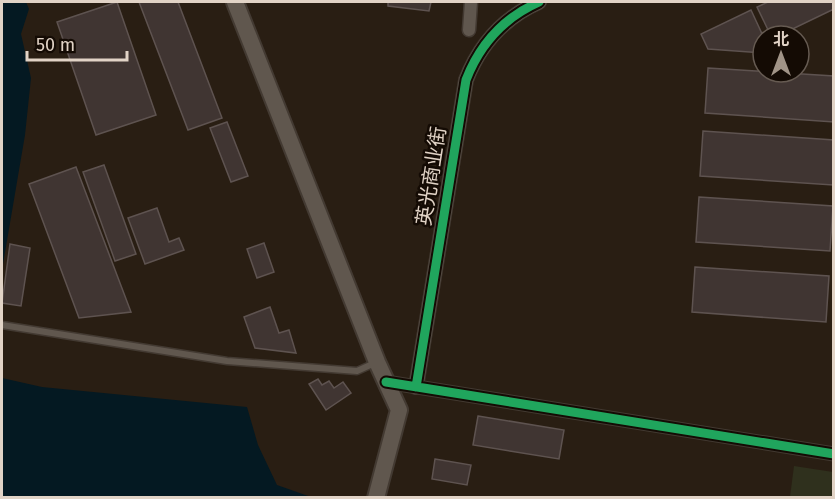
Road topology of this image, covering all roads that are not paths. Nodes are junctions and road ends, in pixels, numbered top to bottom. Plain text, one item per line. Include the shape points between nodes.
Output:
1 (235, 2) edge
2 (471, 2) edge
3 (540, 2) edge
4 (469, 30) dead end
5 (2, 325) edge
6 (377, 362) junction
7 (386, 382) junction
8 (416, 387) junction
9 (834, 454) edge
10 (376, 498) edge

1 - 6 main road
2 - 4 street
3 - 8 street, 英光商业街 via 509,19 493,34 466,80
5 - 6 lane via 227,361 357,371
6 - 7 main road
7 - 8 street
7 - 10 main road via 399,410
8 - 9 street

